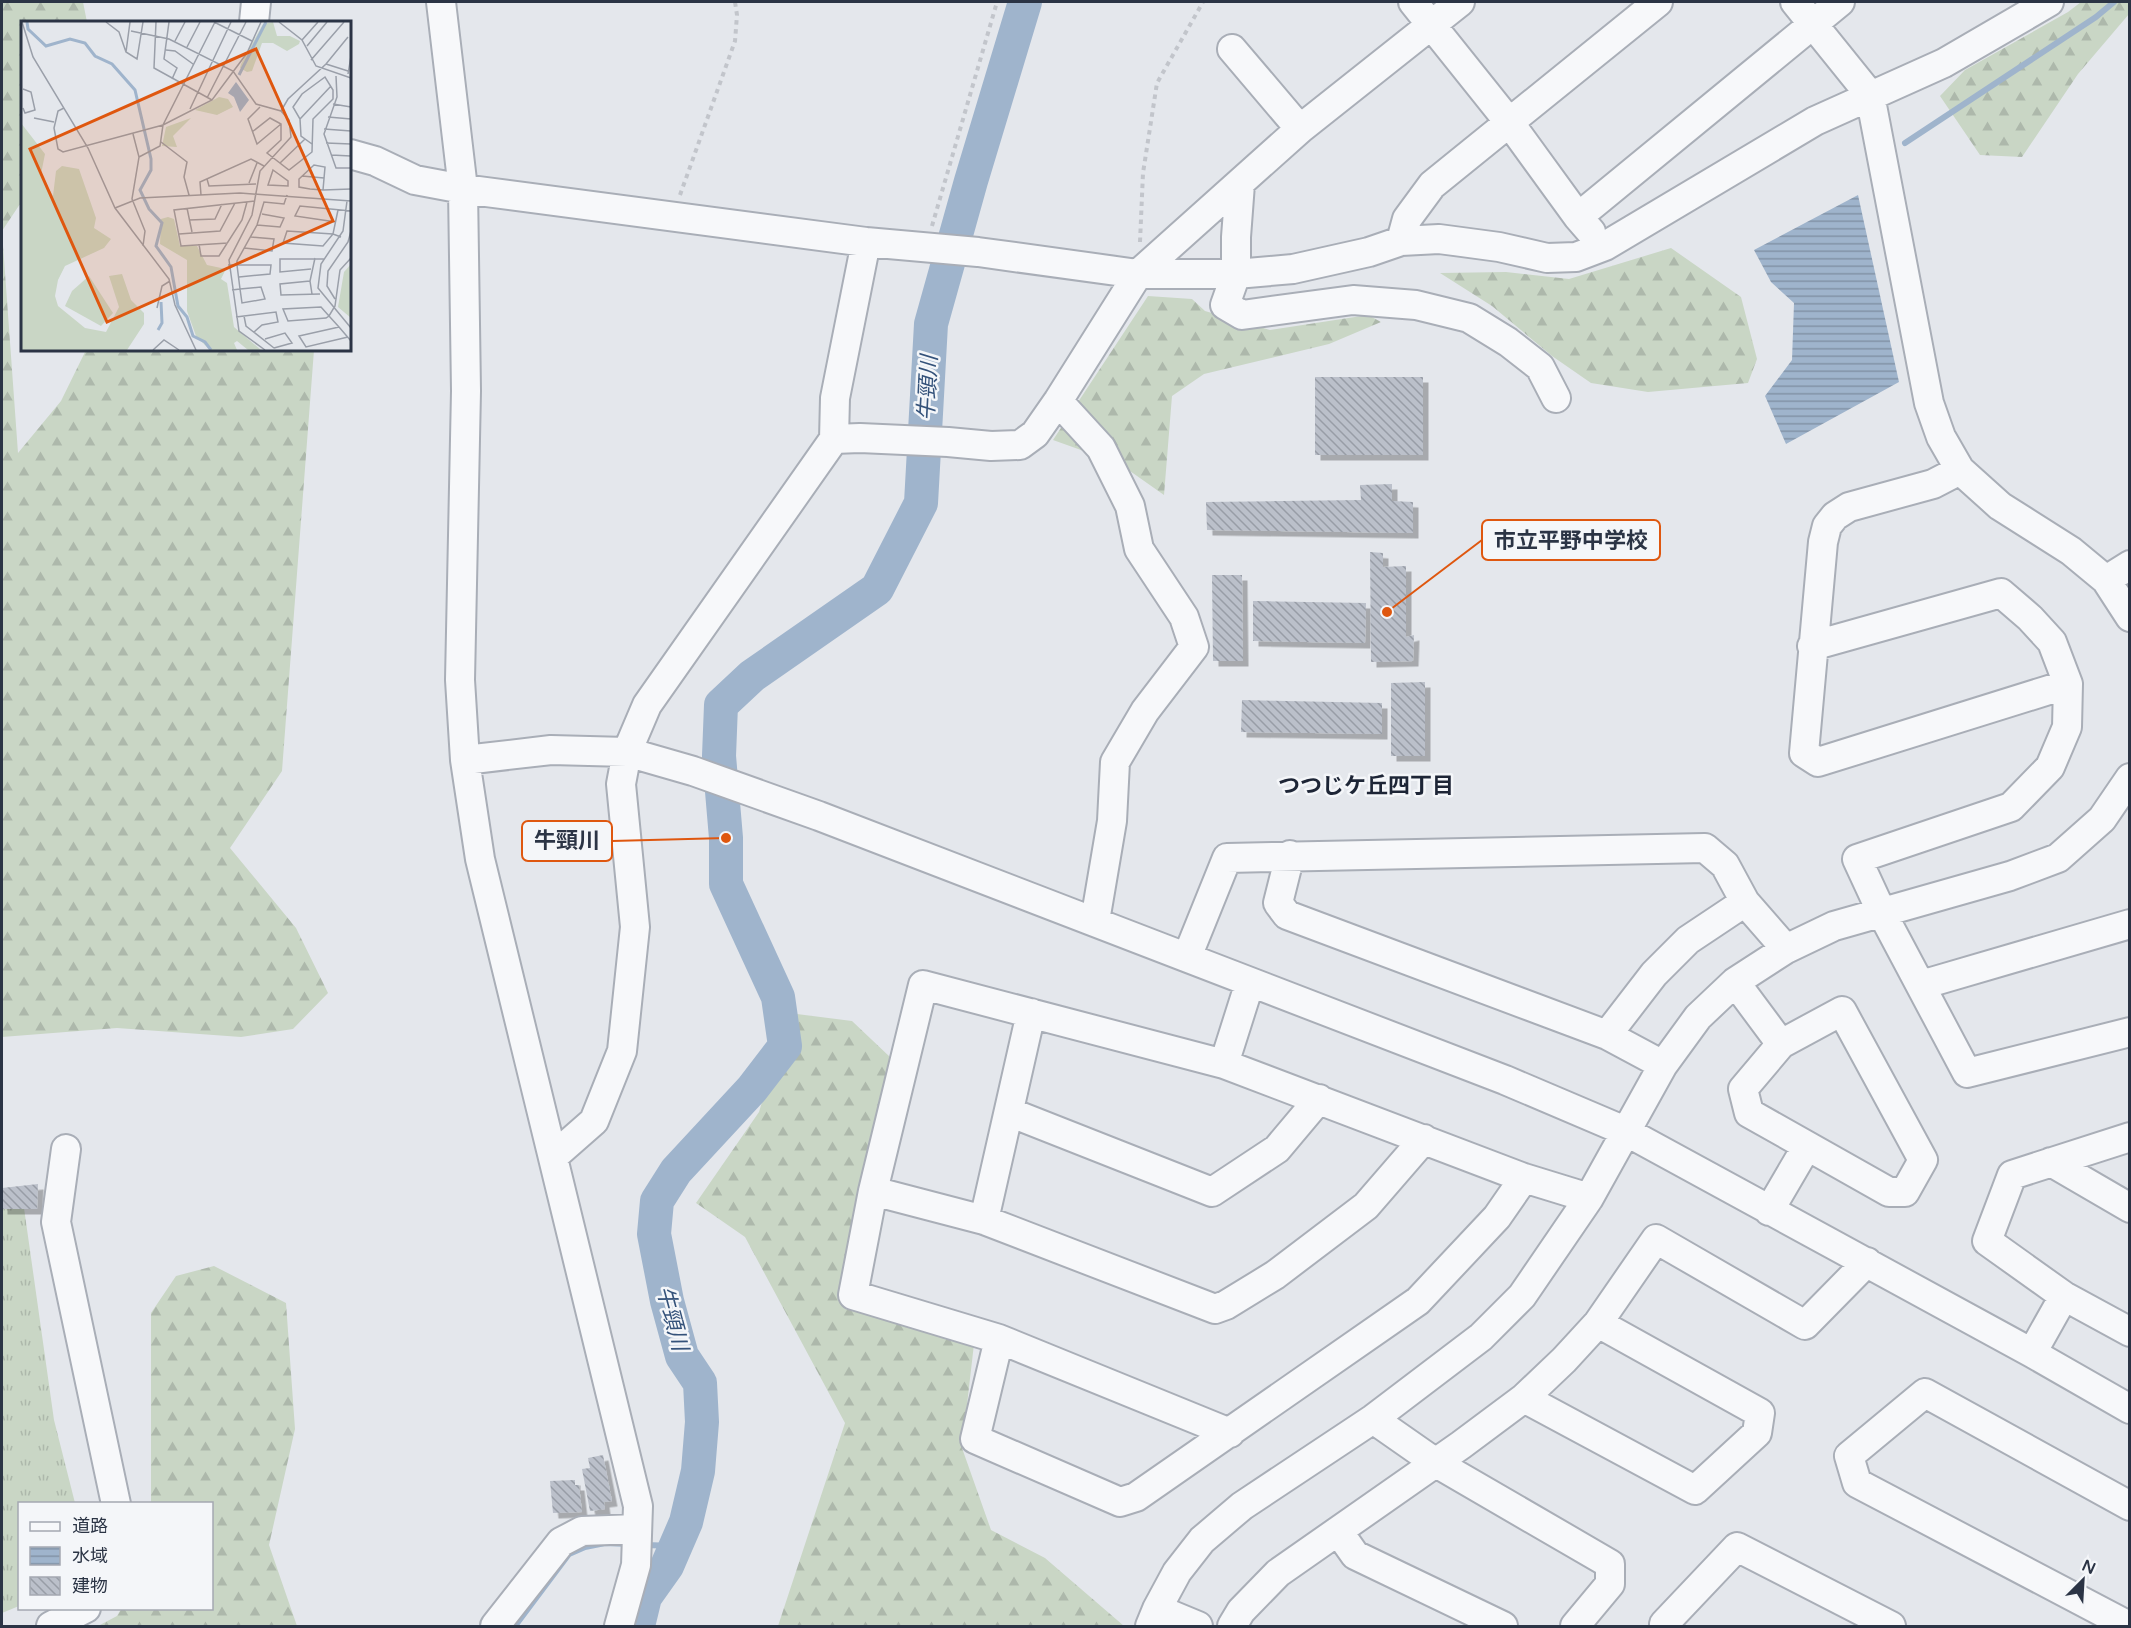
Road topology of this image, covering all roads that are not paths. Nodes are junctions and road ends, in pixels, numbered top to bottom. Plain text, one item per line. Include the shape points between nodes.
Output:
1 (256, 2) edge
2 (441, 2) edge
3 (1413, 2) edge
4 (1460, 2) edge
5 (1658, 2) edge
6 (1796, 2) edge
7 (1840, 2) edge
8 (2049, 2) edge
9 (254, 21) edge
10 (1813, 23) junction
11 (1432, 24) junction
12 (1233, 49) dead end
13 (1870, 95) junction
14 (1509, 122) junction
15 (1300, 129) junction
16 (351, 154) edge
17 (1240, 184) junction
18 (463, 189) junction
19 (1578, 218) junction
20 (1401, 240) junction
21 (866, 242) junction
22 (1605, 246) junction
23 (1138, 274) junction
24 (1236, 274) junction
25 (1556, 398) dead end
26 (1059, 401) junction
27 (847, 438) junction
28 (1960, 470) junction
29 (2118, 572) edge
30 (2130, 617) edge
31 (1812, 646) junction
32 (2068, 684) junction
33 (627, 752) junction
34 (465, 760) junction
35 (2130, 778) edge
36 (1290, 855) junction
37 (1745, 902) junction
38 (1882, 913) junction
39 (1095, 921) junction
40 (2130, 924) edge
41 (1786, 949) junction
42 (1187, 957) junction
43 (1250, 982) junction
44 (1735, 982) junction
45 (1921, 985) junction
46 (1031, 1013) junction
47 (2130, 1032) edge
48 (1607, 1035) junction
49 (1781, 1044) junction
50 (1224, 1064) junction
51 (1663, 1065) junction
52 (1319, 1099) junction
53 (1009, 1112) junction
54 (1624, 1131) junction
55 (2130, 1137) edge
56 (1424, 1139) junction
57 (1807, 1146) junction
58 (66, 1149) dead end
59 (553, 1157) junction
60 (2051, 1162) junction
61 (1524, 1178) junction
62 (873, 1191) junction
63 (1589, 1198) junction
64 (2130, 1209) edge
65 (1769, 1211) junction
66 (984, 1220) junction
67 (1867, 1262) junction
68 (2064, 1296) junction
69 (1598, 1323) junction
70 (2130, 1332) edge
71 (999, 1339) junction
72 (2032, 1353) junction
73 (1524, 1398) junction
74 (2130, 1409) edge
75 (1373, 1419) junction
76 (1230, 1433) junction
77 (1436, 1463) junction
78 (116, 1502) edge
79 (2130, 1506) edge
80 (637, 1529) junction
81 (1338, 1531) junction
82 (82, 1610) edge
83 (1153, 1618) edge
84 (51, 1626) edge
85 (495, 1626) edge
86 (619, 1626) edge
87 (1198, 1626) edge
88 (1232, 1626) edge
89 (1503, 1626) edge
90 (1575, 1626) edge
91 (1665, 1626) edge
92 (1891, 1626) edge
93 (2128, 1626) edge

1 - 9 street
2 - 18 street
3 - 11 street
4 - 11 street
5 - 14 street
6 - 10 street
7 - 10 street
8 - 13 street via 1944,63
10 - 13 street
10 - 19 street
11 - 14 street
11 - 15 street
12 - 15 street
13 - 22 street via 1815,121
13 - 28 street via 1929,403 1941,437
14 - 19 street
14 - 20 street via 1432,184 1407,219
15 - 17 street
16 - 18 street via 415,180
17 - 23 street
17 - 24 street
18 - 21 street
18 - 34 street via 466,391 460,680
19 - 22 street
20 - 22 street via 1439,239 1547,258 1576,257
20 - 24 street via 1369,252 1293,269
21 - 23 street via 978,252
21 - 27 street via 835,398
23 - 24 street
23 - 26 street
24 - 25 street via 1225,305 1242,315 1353,300 1416,305 1469,318 1540,368
26 - 27 street via 1035,434 1020,445
26 - 39 street via 1101,448 1130,506 1139,549 1184,617 1194,647 1145,711 1115,762 1112,821
27 - 33 street via 647,705
28 - 29 street via 2000,506 2071,551
28 - 31 street via 1933,484 1849,507 1835,516 1827,526 1823,542
29 - 30 street
31 - 32 street via 2001,593 2052,642
31 - 32 street via 1804,753 1818,762
32 - 38 street via 2067,727 2050,767 2012,807 1857,859
33 - 34 street via 551,750
33 - 39 street via 763,795
33 - 59 street via 621,784 635,927 622,1051 594,1121
34 - 59 street via 480,859
35 - 38 street via 2102,819 2058,858
36 - 37 street via 1705,848 1725,865
36 - 42 street via 1227,858
36 - 48 street via 1278,903 1287,915
37 - 41 street
37 - 48 street via 1688,940 1654,974
38 - 41 street via 1834,926
38 - 45 street
39 - 42 street
40 - 45 street
41 - 44 street
42 - 43 street
43 - 50 street
43 - 54 street via 1505,1080
44 - 49 street
44 - 51 street via 1698,1017
45 - 47 street via 1967,1073
46 - 50 street
46 - 53 street
46 - 62 street via 923,985
48 - 51 street
49 - 57 street via 1743,1089 1749,1113
49 - 57 street via 1842,1011 1923,1160 1905,1192 1889,1192
50 - 52 street
51 - 54 street
52 - 53 street via 1277,1149 1212,1192
52 - 56 street
53 - 66 street
54 - 63 street
54 - 65 street
55 - 60 street
56 - 61 street
56 - 66 street via 1366,1206 1275,1275 1215,1309
57 - 65 street
58 - 78 street via 56,1222
59 - 80 street via 638,1506
60 - 64 street
60 - 68 street via 2012,1175 1987,1241
61 - 63 street
61 - 76 street via 1497,1217 1418,1301
62 - 66 street
62 - 71 street via 853,1295
63 - 75 street via 1522,1296 1481,1337
65 - 67 street
67 - 69 street via 1805,1324 1656,1239
67 - 72 street
68 - 70 street
68 - 72 street
69 - 73 street
69 - 73 street via 1760,1413 1757,1433 1695,1490
71 - 76 street
71 - 76 street via 975,1439 1120,1502 1137,1497
72 - 74 street
73 - 77 street
75 - 77 street
75 - 83 street via 1242,1506 1202,1540 1177,1572
77 - 81 street
77 - 90 street via 1610,1564 1610,1584
79 - 93 street via 1925,1393 1849,1456 1857,1483
80 - 85 street via 582,1531 561,1542
80 - 86 street via 636,1565
81 - 88 street via 1278,1572
81 - 89 street via 1355,1555
82 - 84 street
83 - 87 street
91 - 92 street via 1737,1547

